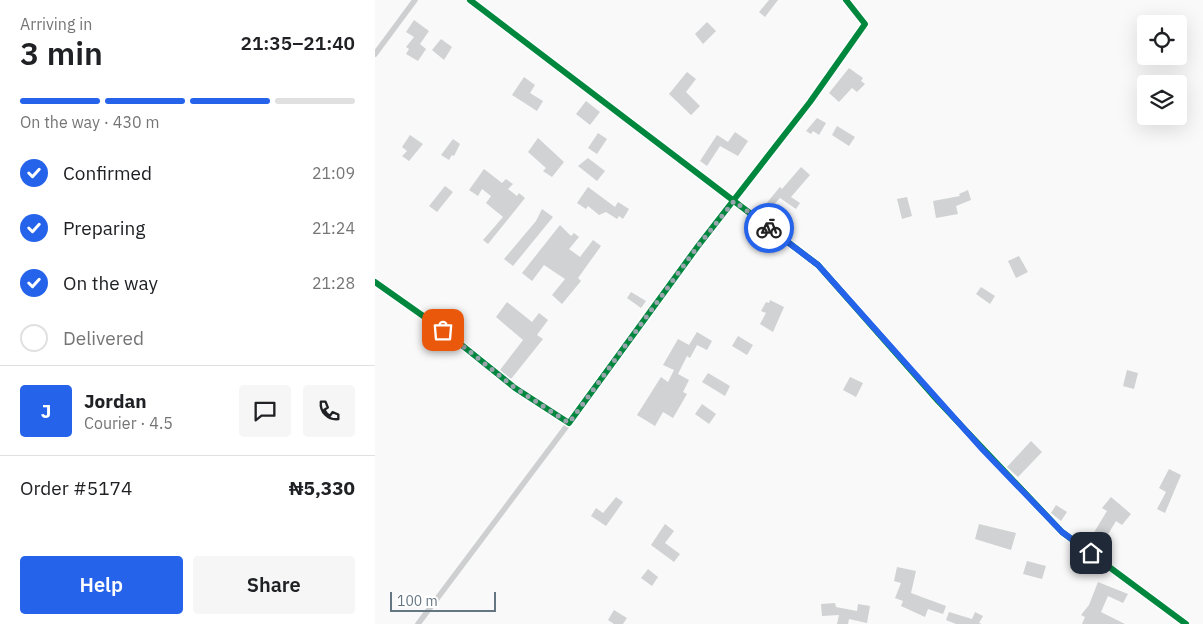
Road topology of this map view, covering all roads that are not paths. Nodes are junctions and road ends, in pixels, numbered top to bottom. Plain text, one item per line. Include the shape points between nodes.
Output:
1 (415, 0) edge
2 (470, 0) edge
3 (846, 0) edge
4 (375, 54) edge
5 (734, 201) junction
6 (375, 282) edge
7 (569, 423) junction
8 (418, 624) edge
9 (1186, 624) edge

1 - 4 street
2 - 5 street
3 - 5 street via 865,24
5 - 7 street
5 - 9 street via 818,265 938,401 1062,532
6 - 7 street via 443,330 515,388
7 - 8 street

